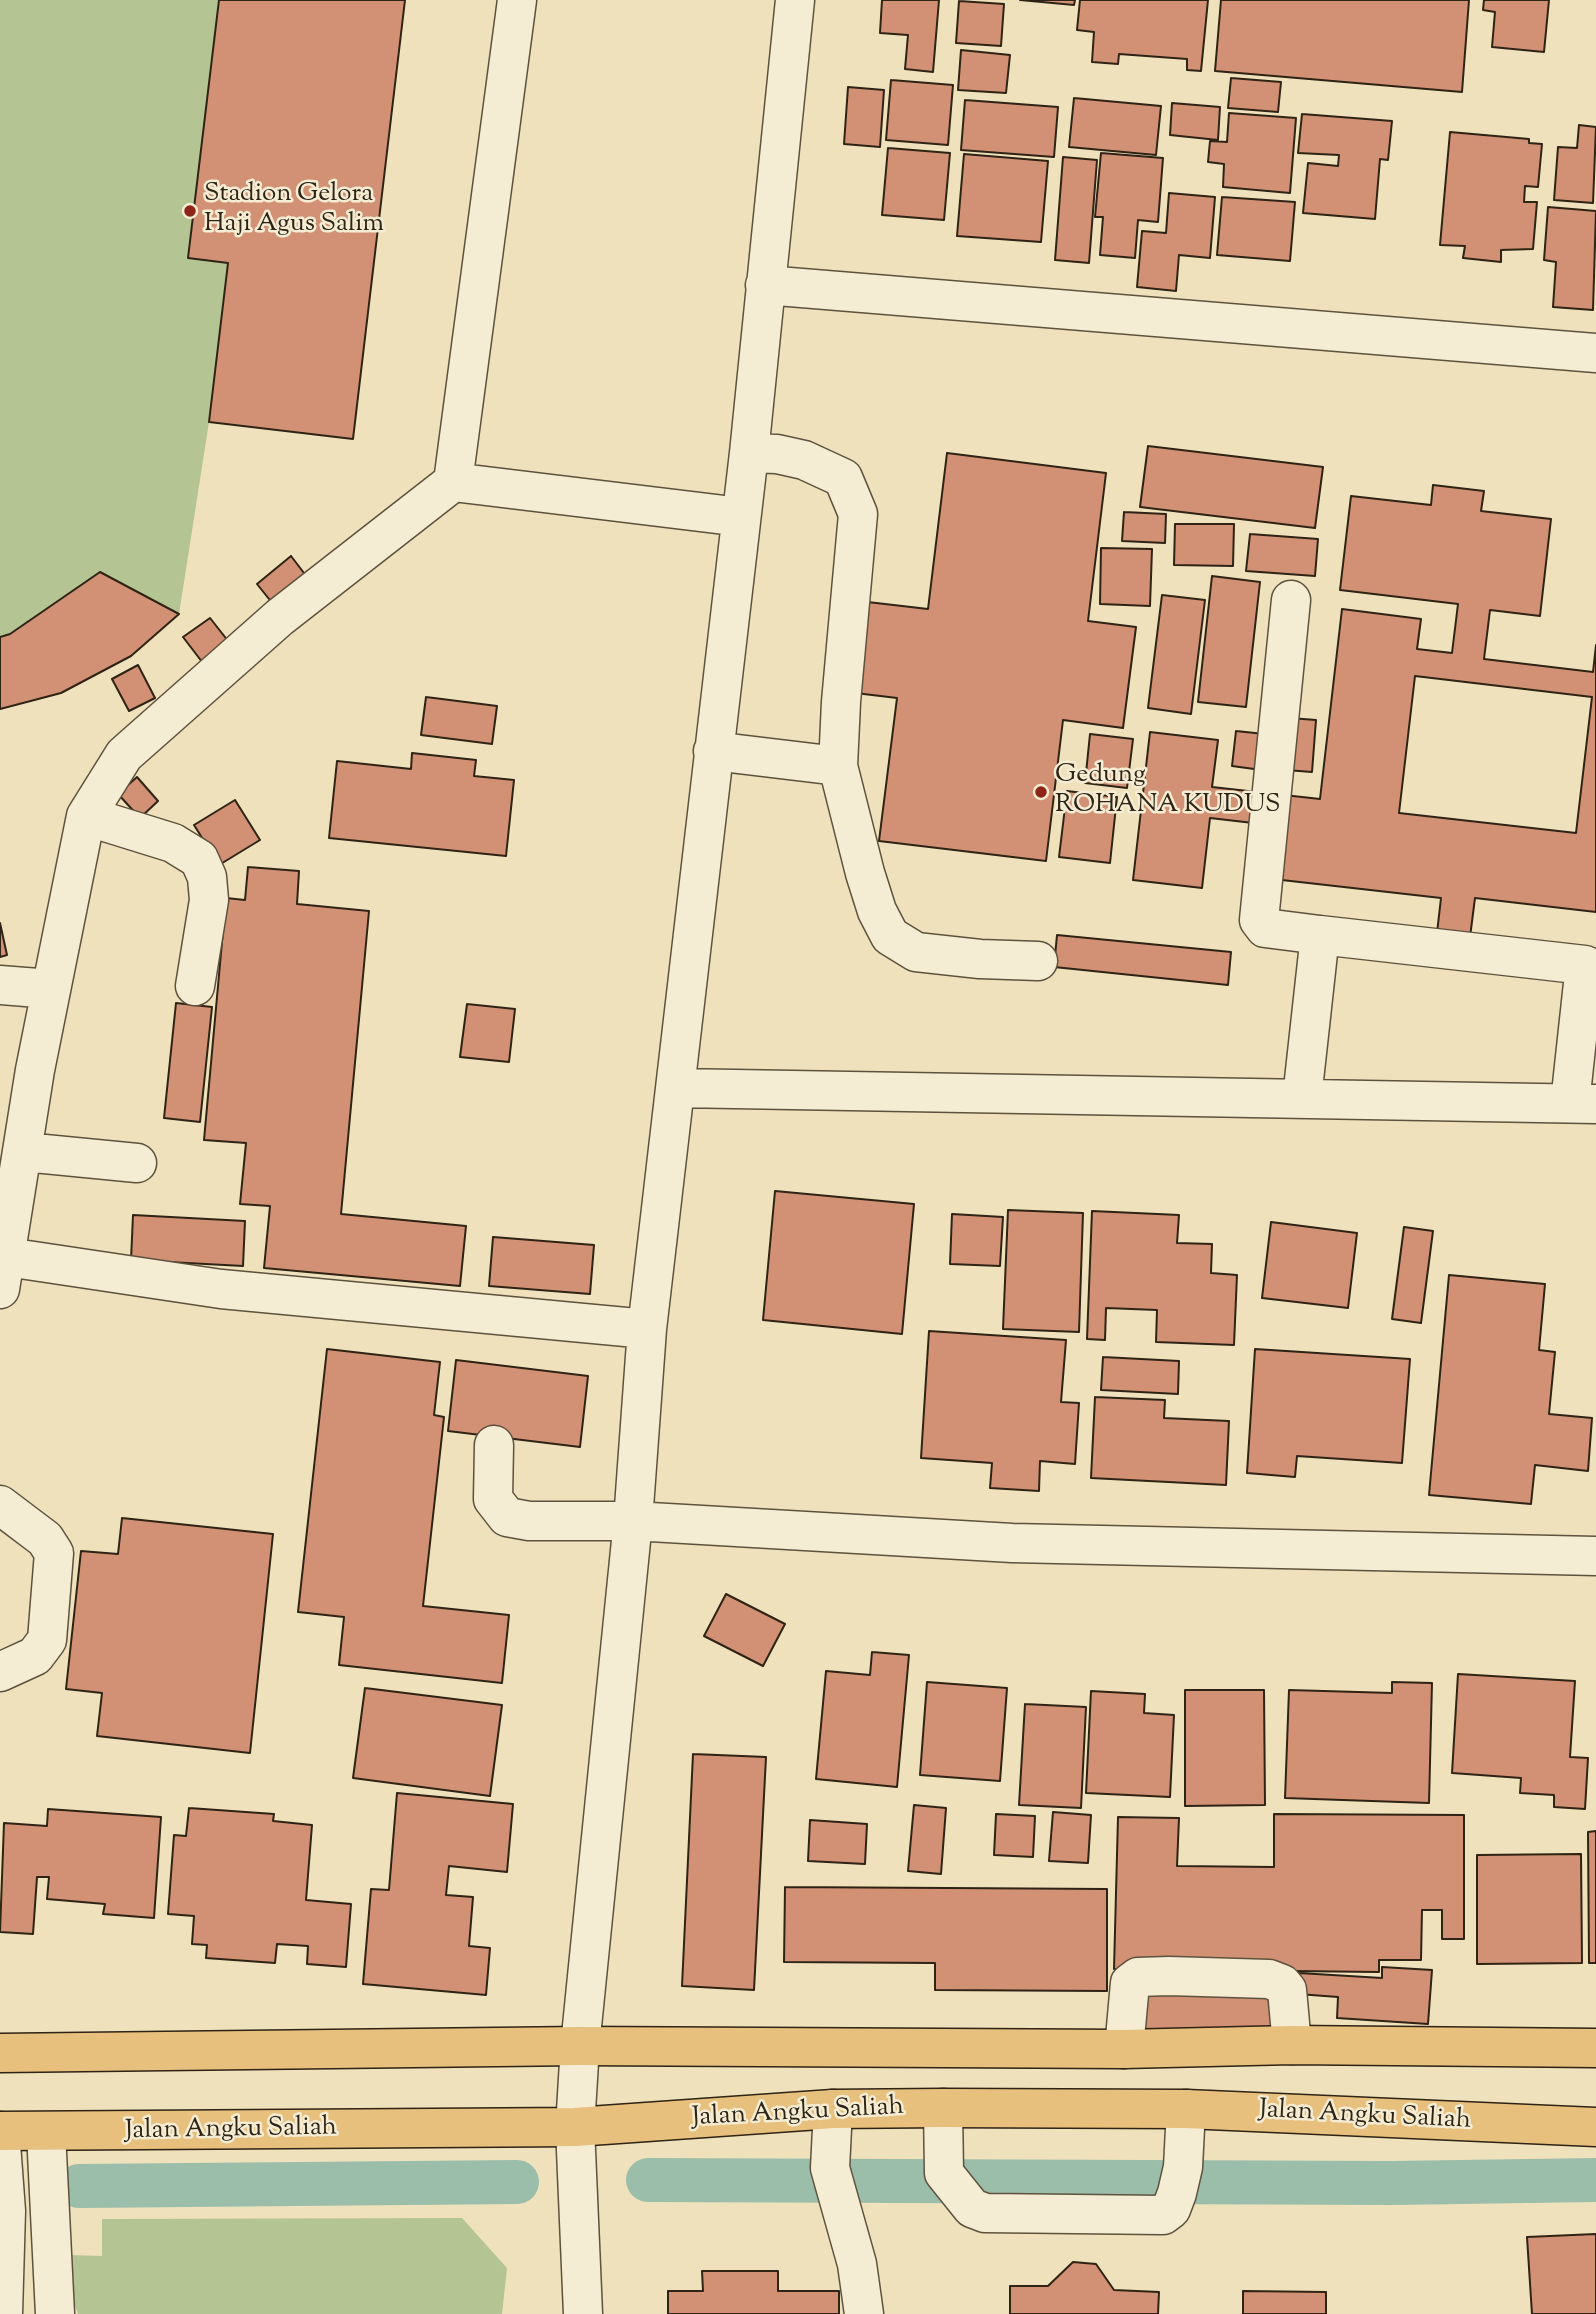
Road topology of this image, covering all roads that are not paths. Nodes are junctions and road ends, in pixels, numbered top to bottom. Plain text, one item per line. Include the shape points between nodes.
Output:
1 (517, 0) edge
2 (795, 0) edge
3 (765, 285) junction
4 (1596, 353) edge
5 (749, 453) junction
6 (453, 482) junction
7 (741, 517) junction
8 (1291, 600) dead end
9 (713, 751) junction
10 (838, 766) junction
11 (86, 816) junction
12 (1320, 935) junction
13 (1038, 961) dead end
14 (1591, 965) edge
15 (0, 985) edge
16 (195, 986) dead end
17 (51, 989) junction
18 (677, 1088) junction
19 (1302, 1098) junction
20 (1583, 1103) edge
21 (24, 1152) junction
22 (137, 1163) dead end
23 (4, 1273) edge
24 (647, 1329) junction
25 (494, 1445) dead end
26 (0, 1505) edge
27 (633, 1521) junction
28 (1596, 1556) edge
29 (0, 1672) edge
30 (1292, 2045) junction
31 (580, 2046) junction
32 (1596, 2048) edge
33 (1124, 2049) junction
34 (0, 2053) edge
35 (1187, 2117) junction
36 (834, 2120) junction
37 (944, 2120) junction
38 (575, 2127) junction
39 (1596, 2127) edge
40 (0, 2132) edge
41 (46, 2133) junction
42 (3, 2314) edge
43 (55, 2314) edge
44 (583, 2314) edge
45 (864, 2314) edge

1 - 6 street
2 - 3 street
3 - 4 street
3 - 5 street
5 - 7 street
5 - 10 street via 804,460 843,478 858,514
6 - 7 street
6 - 11 street via 280,617 124,755
7 - 9 street
8 - 12 street via 1259,920 1265,928
9 - 10 street
9 - 18 street
10 - 13 street via 865,873 890,936 916,952
11 - 16 street via 173,842 199,859 208,877 209,900
11 - 17 street
12 - 14 street
12 - 19 street
14 - 20 street
15 - 17 street
17 - 21 street
18 - 19 street
18 - 24 street
19 - 20 street
21 - 22 street
21 - 23 street
23 - 24 street
24 - 27 street
25 - 27 street via 493,1499 508,1517
26 - 29 street via 45,1539 54,1553 47,1640 35,1656
27 - 28 street via 1012,1543
27 - 31 street
30 - 32 main road
30 - 33 main road
30 - 33 street via 1287,1990 1282,1983 1169,1976 1138,1977 1130,1983
31 - 33 main road
31 - 34 main road
31 - 38 street
35 - 37 main road, Jalan Angku Saliah
35 - 37 street via 1183,2167 1171,2208 1163,2215 985,2213 972,2208 944,2173
35 - 39 main road, Jalan Angku Saliah
36 - 37 main road, Jalan Angku Saliah
36 - 38 main road, Jalan Angku Saliah
36 - 45 street via 830,2168 857,2264
38 - 41 main road, Jalan Angku Saliah
38 - 44 street
40 - 41 main road, Jalan Angku Saliah
40 - 42 street via 6,2211
41 - 43 street

